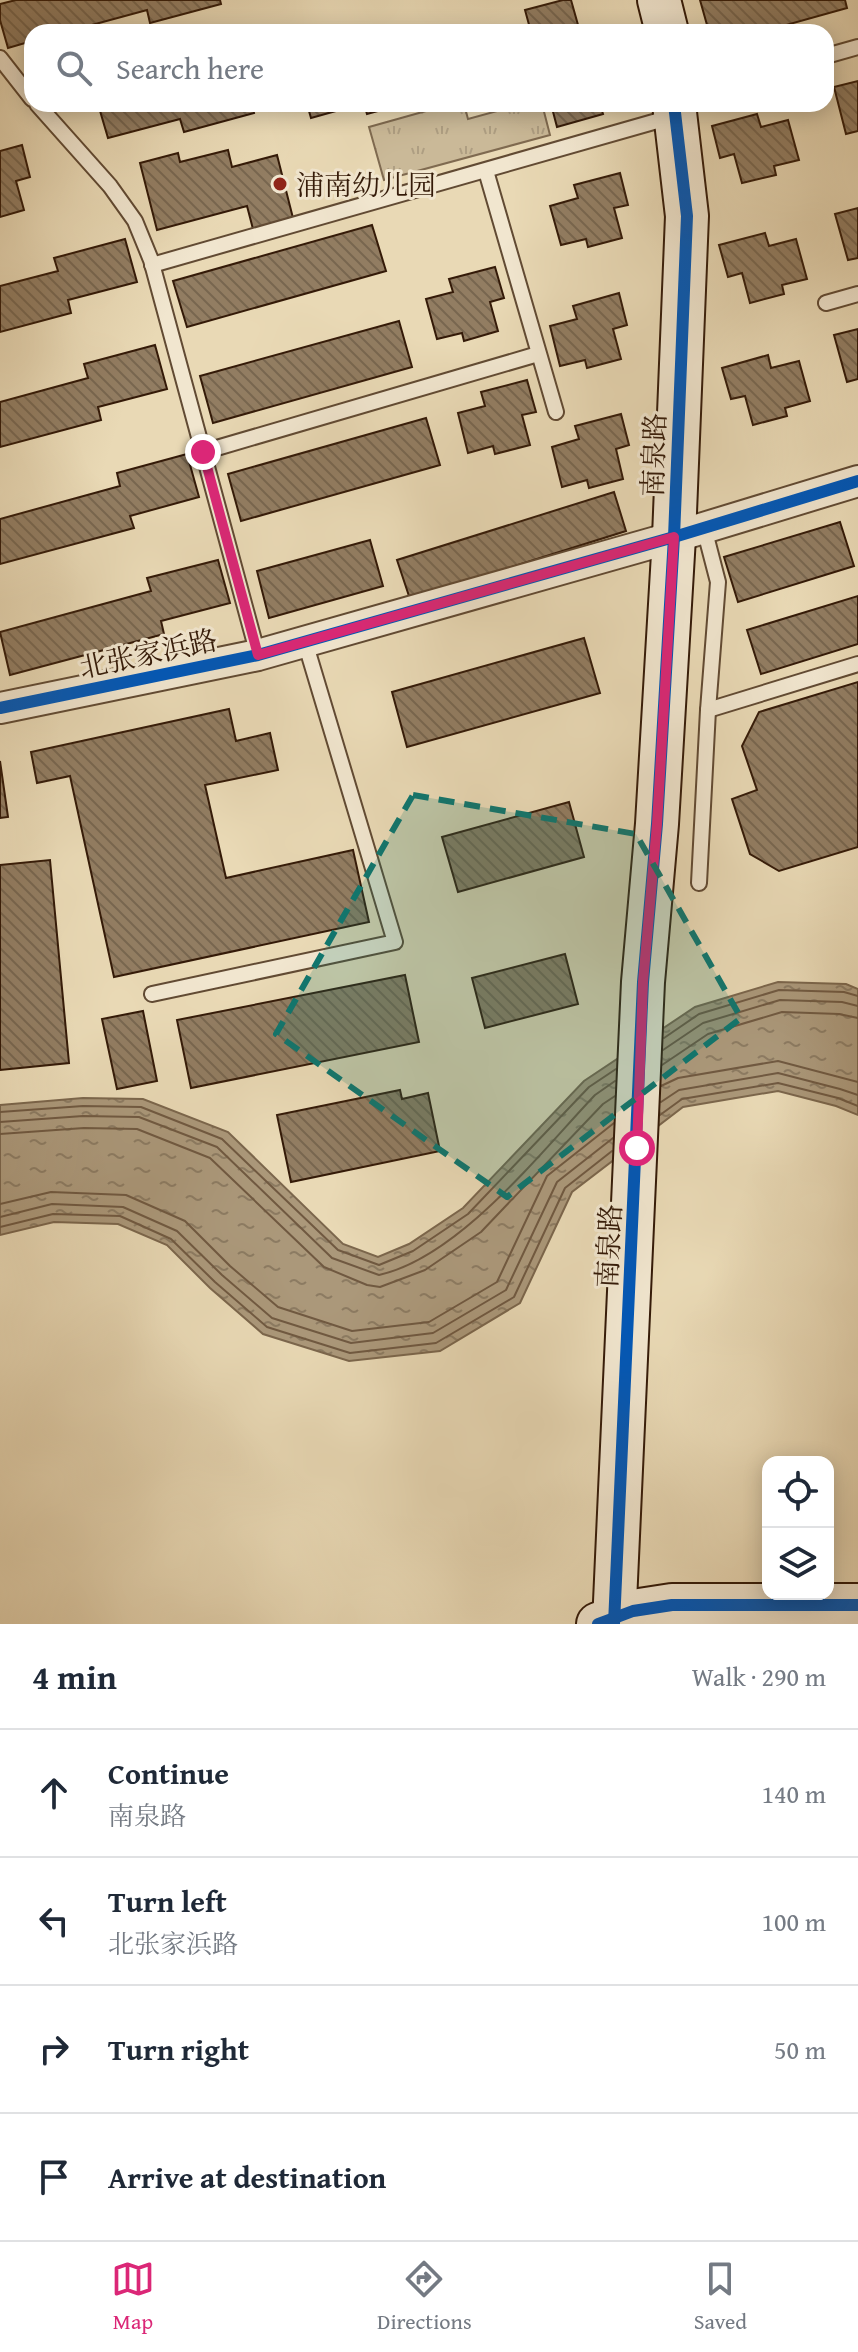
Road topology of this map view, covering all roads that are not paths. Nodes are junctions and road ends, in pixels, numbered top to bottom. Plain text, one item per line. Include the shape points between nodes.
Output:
1 (659, 0) edge
2 (665, 24) edge
3 (858, 47) edge
4 (834, 54) edge
5 (0, 58) edge
6 (24, 89) edge
7 (44, 112) edge
8 (669, 112) edge
9 (675, 112) edge
10 (486, 171) junction
11 (152, 265) junction
12 (858, 294) edge
13 (826, 303) dead end
14 (538, 354) junction
15 (556, 412) dead end
16 (203, 452) junction
17 (858, 481) edge
18 (689, 532) junction
19 (305, 642) junction
20 (258, 655) junction
21 (858, 664) edge
22 (0, 708) edge
23 (708, 710) junction
24 (699, 883) dead end
25 (152, 994) dead end
26 (858, 1605) edge
27 (609, 1622) edge

1 - 2 street
3 - 4 lane
5 - 6 lane
7 - 11 lane via 135,221
8 - 10 lane
9 - 18 street, 南泉路 via 687,216
10 - 11 lane
10 - 14 lane
11 - 16 lane
12 - 13 lane
14 - 15 lane
14 - 16 lane
16 - 20 lane
17 - 18 street, 北张家浜路
18 - 19 street, 北张家浜路
18 - 23 lane via 718,582
18 - 27 street, 南泉路 via 643,982
19 - 20 street, 北张家浜路
19 - 25 lane via 395,942
20 - 22 street, 北张家浜路
21 - 23 lane
23 - 24 lane
26 - 27 street via 672,1605 633,1611

